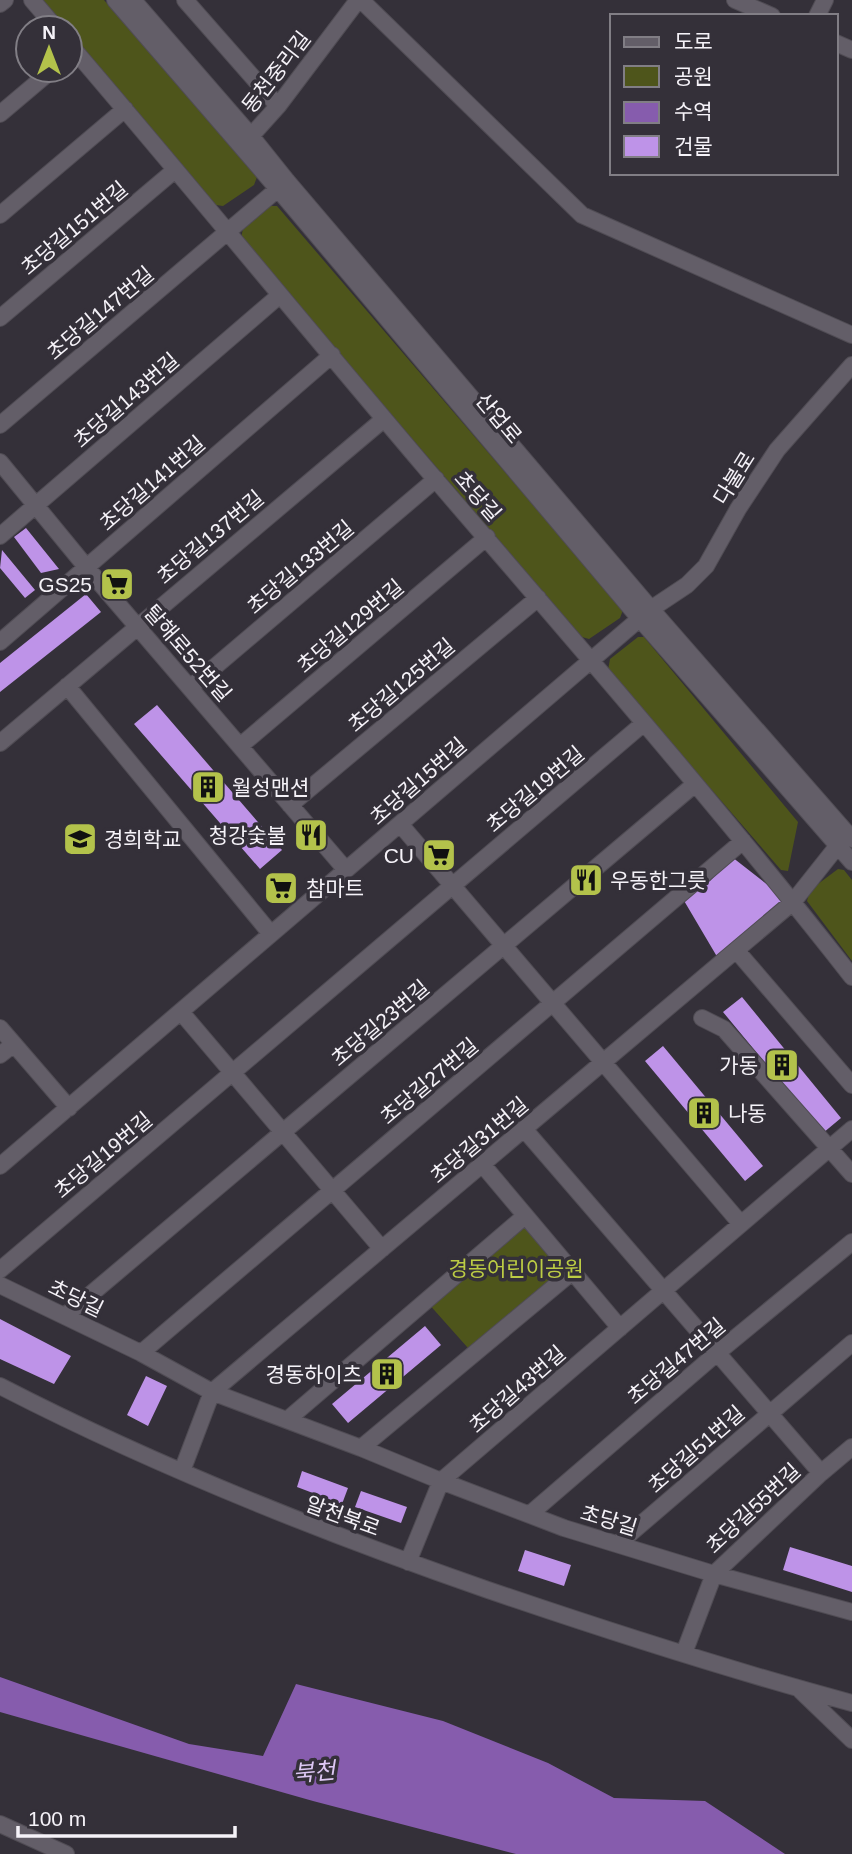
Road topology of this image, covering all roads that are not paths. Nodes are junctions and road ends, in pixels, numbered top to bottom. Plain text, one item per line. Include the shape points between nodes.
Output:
1 (5, 0) edge
2 (32, 0) edge
3 (115, 0) edge
4 (133, 0) edge
5 (186, 0) edge
6 (359, 0) edge
7 (734, 0) edge
8 (0, 4) edge
9 (44, 14) edge
10 (767, 14) edge
11 (84, 63) edge
12 (35, 84) edge
13 (278, 106) junction
14 (125, 109) junction
15 (0, 114) edge
16 (251, 136) junction
17 (176, 170) junction
18 (282, 185) junction
19 (0, 215) edge
20 (228, 233) junction
21 (280, 295) junction
22 (0, 318) edge
23 (852, 335) edge
24 (332, 355) junction
25 (852, 365) edge
26 (384, 419) junction
27 (0, 425) edge
28 (0, 462) edge
29 (436, 479) junction
30 (36, 505) junction
31 (0, 536) edge
32 (487, 537) junction
33 (87, 568) junction
34 (538, 598) junction
35 (646, 614) junction
36 (136, 626) junction
37 (0, 642) edge
38 (593, 660) junction
39 (67, 687) junction
40 (191, 687) junction
41 (644, 723) junction
42 (0, 743) edge
43 (240, 746) junction
44 (695, 784) junction
45 (290, 805) junction
46 (400, 824) junction
47 (847, 838) edge
48 (743, 841) junction
49 (852, 862) edge
50 (346, 870) junction
51 (453, 886) junction
52 (793, 902) junction
53 (271, 934) junction
54 (504, 946) junction
55 (736, 950) junction
56 (852, 977) edge
57 (552, 1003) junction
58 (181, 1012) junction
59 (702, 1018) dead end
60 (0, 1028) edge
61 (13, 1044) junction
62 (0, 1055) edge
63 (603, 1062) junction
64 (233, 1072) junction
65 (852, 1085) edge
66 (69, 1108) junction
67 (524, 1129) junction
68 (852, 1129) edge
69 (283, 1133) junction
70 (830, 1148) junction
71 (482, 1164) junction
72 (0, 1166) edge
73 (852, 1174) edge
74 (332, 1191) junction
75 (525, 1216) junction
76 (741, 1224) junction
77 (852, 1242) edge
78 (382, 1249) junction
79 (0, 1270) edge
80 (572, 1272) junction
81 (0, 1284) edge
82 (664, 1290) junction
83 (65, 1316) junction
84 (620, 1328) junction
85 (852, 1343) edge
86 (141, 1353) junction
87 (717, 1353) junction
88 (0, 1386) edge
89 (212, 1392) junction
90 (770, 1414) junction
91 (287, 1420) junction
92 (852, 1447) edge
93 (361, 1448) junction
94 (181, 1471) junction
95 (821, 1473) junction
96 (441, 1481) junction
97 (530, 1514) junction
98 (618, 1544) junction
99 (408, 1562) junction
100 (714, 1574) junction
101 (852, 1612) edge
102 (684, 1653) junction
103 (798, 1688) junction
104 (852, 1703) edge
105 (852, 1740) edge
106 (0, 1824) edge
107 (66, 1854) edge

1 - 8 street
2 - 9 street
3 - 18 street, 산업로
4 - 16 street, 산업로
5 - 13 street
6 - 13 street, 동천중리길
6 - 23 street via 582,215
7 - 10 street
11 - 14 street, 초당길
12 - 15 street
13 - 16 street, 동천중리길
14 - 17 street, 초당길
14 - 19 street
16 - 18 street, 산업로
17 - 20 street, 초당길
17 - 22 street, 초당길151번길
18 - 20 street, 초당길147번길
18 - 35 street, 산업로
20 - 21 street, 초당길
20 - 27 street, 초당길147번길
21 - 24 street, 초당길
21 - 30 street, 초당길143번길
24 - 26 street, 초당길
24 - 33 street, 초당길141번길
25 - 35 street, 다불로 via 777,450 706,566
26 - 29 street, 초당길
26 - 36 street, 초당길137번길
28 - 30 street, 탈해로52번길
29 - 32 street, 초당길
29 - 40 street, 초당길133번길
30 - 31 street, 초당길143번길
30 - 33 street, 탈해로52번길
32 - 34 street, 초당길
32 - 43 street, 초당길129번길
33 - 36 street, 탈해로52번길
33 - 37 street, 초당길141번길
34 - 38 street, 초당길
34 - 45 street, 초당길125번길
35 - 38 street, 다불로
35 - 47 street, 산업로
36 - 39 street, 초당길137번길
36 - 40 street, 탈해로52번길
38 - 41 street, 초당길
38 - 46 street, 초당길15번길
39 - 42 street, 초당길137번길
39 - 53 street
40 - 43 street, 탈해로52번길
41 - 44 street, 초당길
41 - 51 street, 초당길19번길
43 - 45 street, 탈해로52번길
44 - 48 street, 초당길
44 - 54 street, 초당길23번길
45 - 50 street, 탈해로52번길
46 - 50 street, 초당길15번길
46 - 51 street
47 - 49 street, 산업로
47 - 52 street, 초당길31번길
48 - 52 street, 초당길
48 - 57 street, 초당길27번길
50 - 53 street, 초당길15번길
51 - 54 street
51 - 64 street, 초당길19번길
52 - 55 street, 초당길31번길
52 - 56 street, 초당길
53 - 58 street, 초당길15번길
54 - 57 street
54 - 69 street, 초당길23번길
55 - 63 street, 초당길31번길
55 - 65 street
57 - 63 street
57 - 74 street, 초당길27번길
58 - 64 street
58 - 66 street, 초당길15번길
59 - 70 street via 724,1029
60 - 61 street
61 - 62 street
61 - 66 street
63 - 67 street, 초당길31번길
63 - 76 street
64 - 69 street
64 - 79 street, 초당길19번길
66 - 72 street, 초당길15번길
67 - 71 street, 초당길31번길
67 - 82 street
68 - 70 street, 초당길43번길
69 - 74 street
69 - 83 street, 초당길23번길
70 - 73 street
70 - 76 street, 초당길43번길
71 - 75 street
71 - 78 street, 초당길31번길
74 - 78 street
74 - 86 street, 초당길27번길
75 - 80 street
75 - 91 street
76 - 82 street, 초당길43번길
77 - 87 street, 초당길47번길
78 - 89 street, 초당길31번길
80 - 84 street
80 - 93 street
81 - 83 street, 초당길
82 - 84 street, 초당길43번길
82 - 87 street, 초당길51번길
83 - 86 street, 초당길
84 - 96 street, 초당길43번길
85 - 90 street, 초당길51번길
86 - 89 street, 초당길
87 - 90 street, 초당길51번길
87 - 97 street, 초당길47번길
88 - 94 street, 알천북로
89 - 91 street, 초당길
89 - 94 street
90 - 95 street, 초당길55번길
90 - 98 street, 초당길51번길
91 - 93 street, 초당길
92 - 95 street, 초당길55번길
93 - 96 street, 초당길
94 - 99 street, 알천북로
95 - 100 street, 초당길55번길
96 - 97 street, 초당길
96 - 99 street
97 - 98 street, 초당길
98 - 100 street, 초당길
99 - 102 street, 알천북로
100 - 101 street, 초당길
100 - 102 street
102 - 103 street, 알천북로
103 - 104 street, 알천북로
103 - 105 street
106 - 107 street

